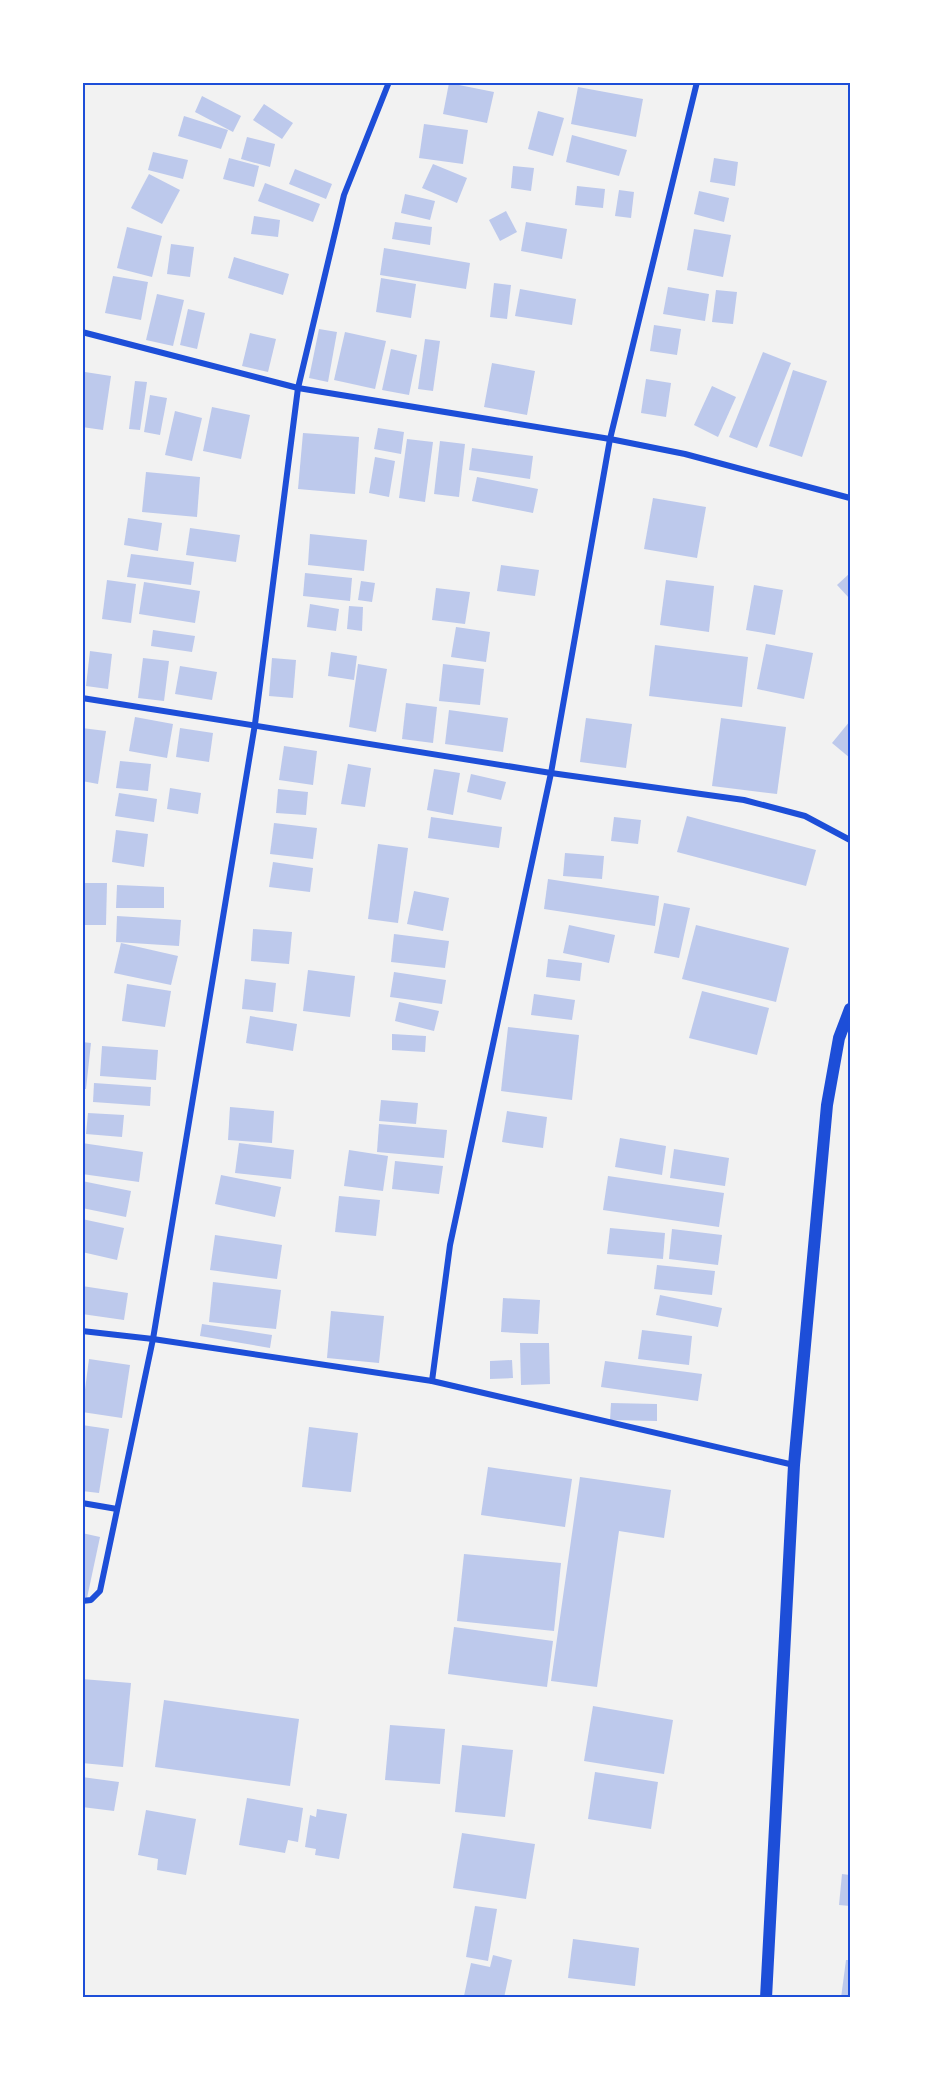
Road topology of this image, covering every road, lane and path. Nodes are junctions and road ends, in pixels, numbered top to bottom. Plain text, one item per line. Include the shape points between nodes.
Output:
1 (389, 82) edge
2 (697, 82) edge
3 (82, 332) edge
4 (298, 388) junction
5 (610, 439) junction
6 (850, 498) edge
7 (82, 698) edge
8 (255, 724) junction
9 (551, 773) junction
10 (850, 840) edge
11 (850, 1009) edge
12 (82, 1331) edge
13 (153, 1340) junction
14 (432, 1381) junction
15 (794, 1465) junction
16 (82, 1503) edge
17 (117, 1509) junction
18 (82, 1601) edge
19 (766, 1998) edge

1 - 4 street via 344,195
2 - 5 street
3 - 4 street
4 - 5 street
4 - 8 street
5 - 6 street via 685,454
5 - 9 street
7 - 8 street
8 - 9 street
8 - 13 street
9 - 10 street via 744,800 805,816
9 - 14 street via 450,1245
11 - 15 main road via 839,1038 827,1105
12 - 13 street
13 - 14 street
13 - 17 street
14 - 15 street
15 - 19 main road
16 - 17 street
17 - 18 street via 100,1591 91,1600

